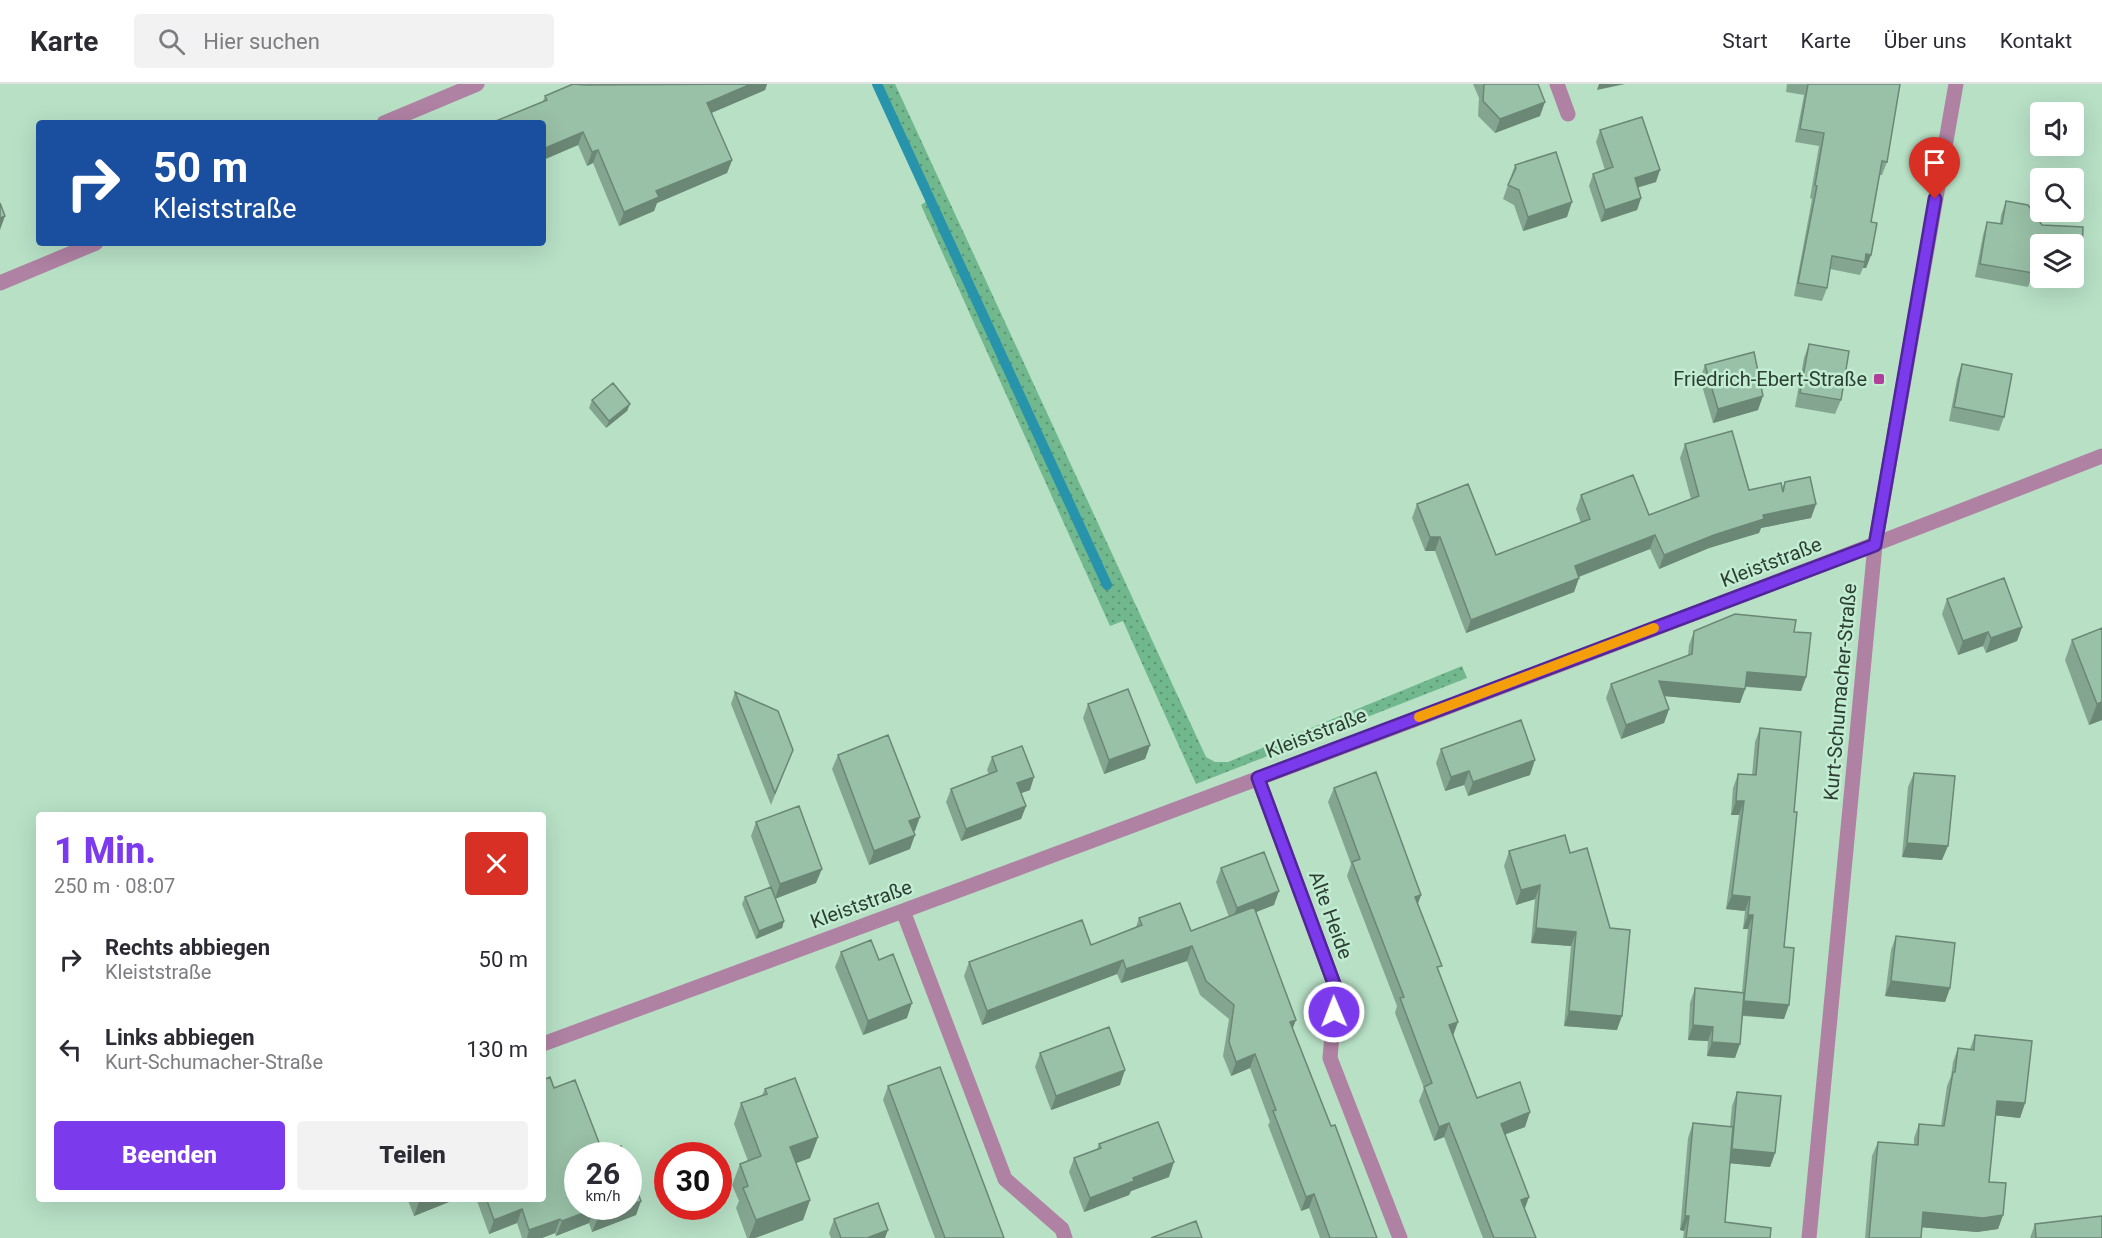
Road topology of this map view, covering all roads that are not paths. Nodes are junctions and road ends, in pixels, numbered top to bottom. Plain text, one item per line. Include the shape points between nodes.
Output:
1 (477, 84) edge
2 (1557, 84) edge
3 (1956, 84) edge
4 (1568, 114) dead end
5 (391, 120) edge
6 (89, 246) edge
7 (0, 283) edge
8 (2102, 456) edge
9 (1875, 545) junction
10 (1258, 778) junction
11 (903, 911) junction
12 (546, 1043) edge
13 (1065, 1238) edge
14 (1400, 1238) edge
15 (1809, 1238) edge

1 - 5 street
2 - 4 street
3 - 9 street, Kurt-Schumacher-Straße
6 - 7 street
8 - 9 street, Kleiststraße
9 - 10 street, Kleiststraße
9 - 15 street, Kurt-Schumacher-Straße
10 - 11 street, Kleiststraße
10 - 14 street, Alte Heide via 1336,989 1330,1058
11 - 12 street, Kleiststraße
11 - 13 street via 1005,1179 1062,1229

